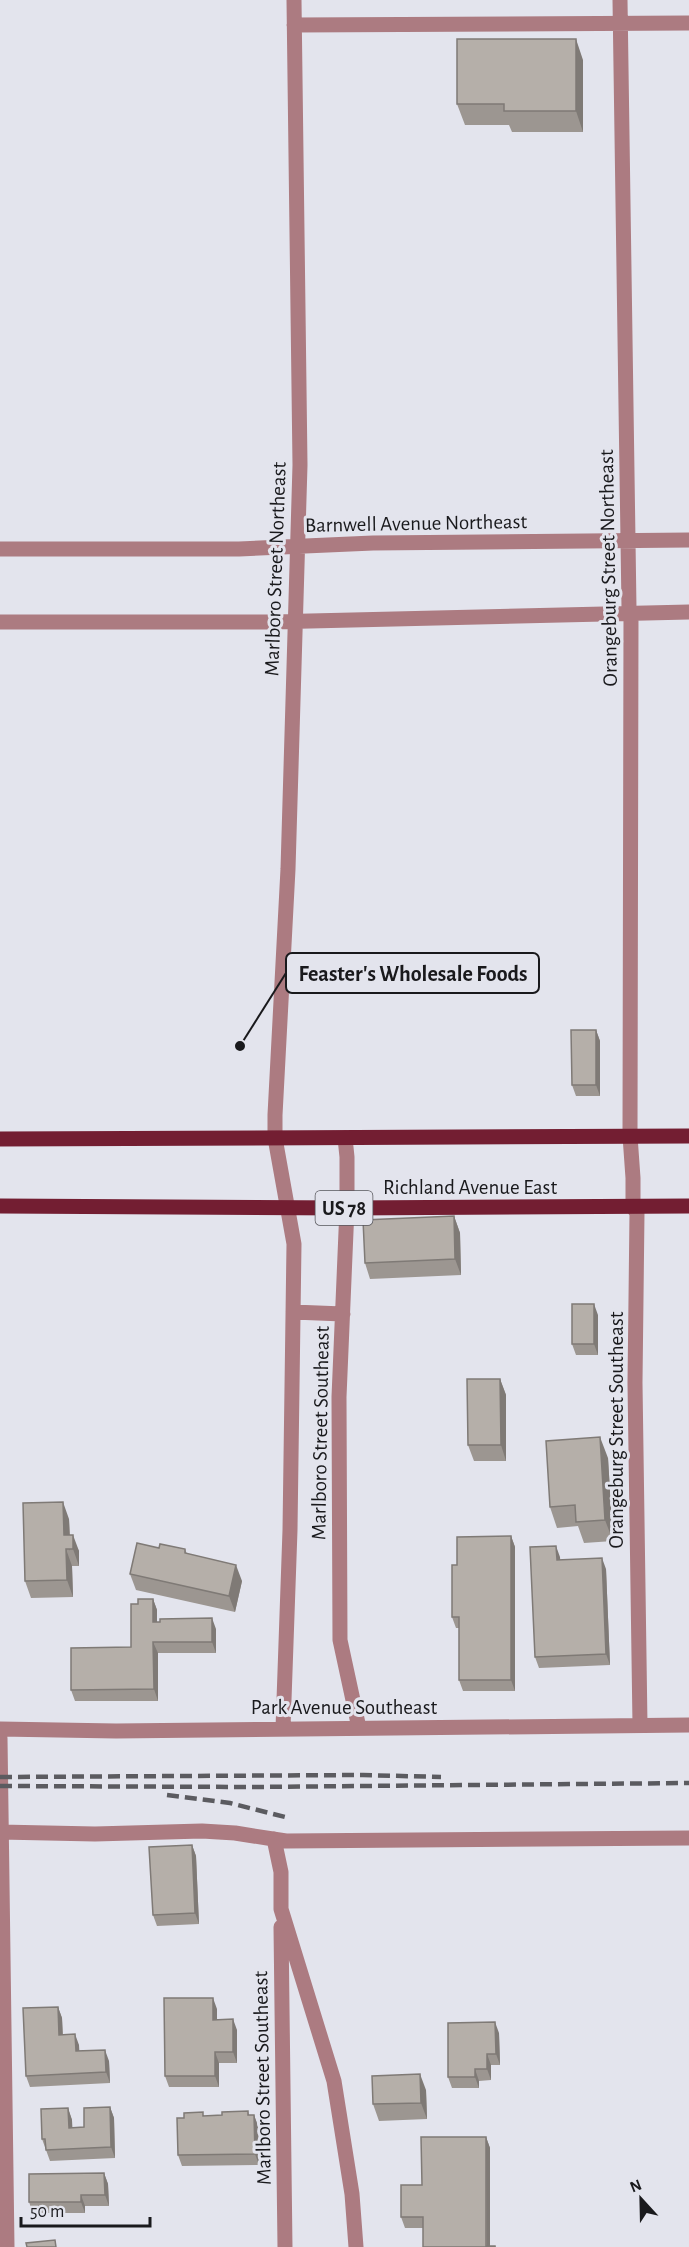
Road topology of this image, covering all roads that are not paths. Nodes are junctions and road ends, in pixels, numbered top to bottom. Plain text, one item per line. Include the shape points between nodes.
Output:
1 (294, 0) edge
2 (620, 0) edge
3 (620, 23) junction
4 (689, 23) edge
5 (294, 25) junction
6 (628, 540) junction
7 (689, 540) edge
8 (297, 547) junction
9 (0, 549) edge
10 (689, 612) edge
11 (631, 614) junction
12 (296, 621) junction
13 (0, 622) edge
14 (630, 1136) junction
15 (689, 1136) edge
16 (275, 1138) junction
17 (345, 1138) junction
18 (0, 1139) edge
19 (0, 1206) edge
20 (689, 1206) edge
21 (633, 1207) junction
22 (288, 1208) junction
23 (347, 1208) junction
24 (293, 1312) junction
25 (343, 1314) junction
26 (640, 1725) junction
27 (689, 1725) edge
28 (283, 1728) junction
29 (359, 1728) junction
30 (0, 1729) edge
31 (0, 1738) edge
32 (1, 1832) edge
33 (689, 1838) edge
34 (274, 1839) junction
35 (281, 1909) junction
36 (2, 2087) edge
37 (7, 2247) edge
38 (285, 2247) edge
39 (356, 2247) edge

1 - 5 street, Marlboro Street Northeast
2 - 3 street, Orangeburg Street Northeast
3 - 4 street
3 - 5 street
3 - 6 street, Orangeburg Street Northeast
5 - 8 street, Marlboro Street Northeast via 300,465
6 - 7 street, Barnwell Avenue Northeast
6 - 8 street, Barnwell Avenue Northeast
6 - 11 street, Orangeburg Street Northeast
8 - 9 street, Barnwell Avenue Northeast
8 - 12 street, Marlboro Street Northeast
10 - 11 street
11 - 12 street
11 - 14 street, Orangeburg Street Northeast
12 - 13 street
12 - 16 street, Marlboro Street Northeast
14 - 15 main road
14 - 17 main road
14 - 21 street, Orangeburg Street Southeast
16 - 17 main road
16 - 18 main road
16 - 22 street, Marlboro Street Southeast
17 - 23 street, Marlboro Street Southeast
19 - 22 main road, Richland Avenue East / US 78
20 - 21 main road, Richland Avenue East / US 78
21 - 23 main road, Richland Avenue East / US 78
21 - 26 street, Orangeburg Street Southeast via 637,1213
22 - 23 main road, Richland Avenue East / US 78
22 - 24 street, Marlboro Street Southeast via 294,1244
23 - 25 street, Marlboro Street Southeast
24 - 25 street
24 - 28 street, Marlboro Street Southeast
25 - 29 street, Marlboro Street Southeast via 339,1397 340,1640
26 - 27 street, Park Avenue Southeast
26 - 29 street, Park Avenue Southeast
28 - 29 street, Park Avenue Southeast
28 - 30 street, Park Avenue Southeast
31 - 32 street
32 - 34 street via 202,1831
32 - 36 street
33 - 34 street via 411,1842
34 - 35 street, Marlboro Street Southeast via 281,1872
35 - 38 street, Marlboro Street Southeast
35 - 39 street, Marlboro Street Southeast via 334,2081
36 - 37 street

